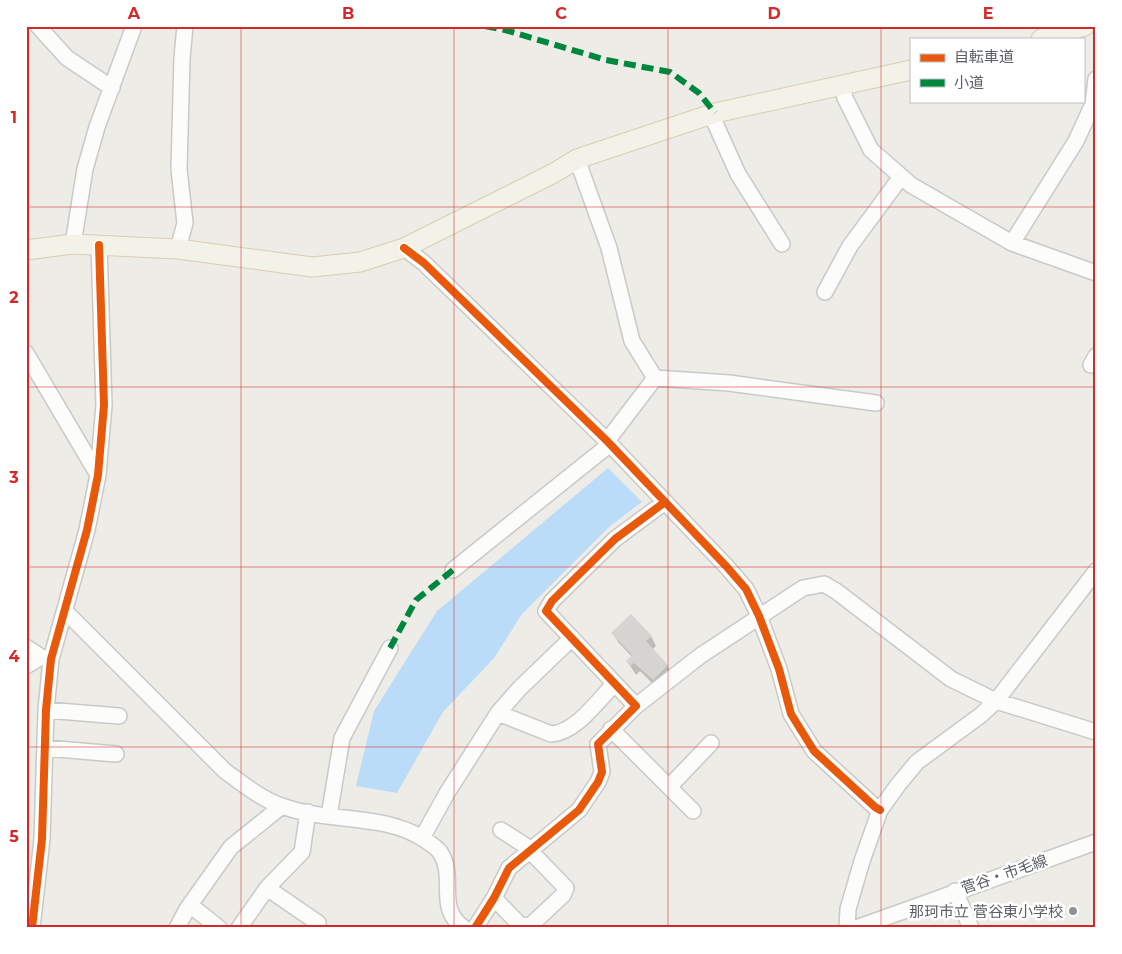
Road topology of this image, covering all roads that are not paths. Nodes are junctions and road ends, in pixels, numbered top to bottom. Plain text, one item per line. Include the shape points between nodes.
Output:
1 (38, 26) edge
2 (134, 26) edge
3 (185, 26) edge
4 (1085, 26) edge
5 (1044, 38) edge
6 (910, 70) edge
7 (1096, 80) edge
8 (842, 86) junction
9 (112, 88) junction
10 (711, 114) junction
11 (577, 159) junction
12 (901, 177) junction
13 (1012, 243) junction
14 (73, 244) junction
15 (782, 244) dead end
16 (99, 245) junction
17 (404, 248) junction
18 (178, 249) junction
19 (26, 250) edge
20 (1096, 273) edge
21 (826, 292) dead end
22 (26, 352) edge
23 (655, 378) junction
24 (876, 403) dead end
25 (607, 441) junction
26 (98, 475) junction
27 (665, 502) junction
28 (453, 570) dead end
29 (1096, 571) edge
30 (65, 611) junction
31 (759, 616) junction
32 (572, 638) junction
33 (26, 647) edge
34 (390, 648) dead end
35 (46, 658) junction
36 (26, 666) edge
37 (614, 684) junction
38 (996, 701) junction
39 (636, 706) junction
40 (46, 710) junction
41 (498, 712) junction
42 (119, 716) dead end
43 (611, 729) junction
44 (1096, 732) edge
45 (711, 744) dead end
46 (46, 748) junction
47 (116, 754) dead end
48 (669, 787) junction
49 (282, 806) junction
50 (880, 810) junction
51 (693, 811) dead end
52 (308, 812) junction
53 (329, 816) junction
54 (501, 830) dead end
55 (422, 838) junction
56 (1096, 842) edge
57 (532, 850) junction
58 (267, 888) junction
59 (955, 891) junction
60 (494, 898) junction
61 (190, 905) junction
62 (457, 926) edge
63 (32, 928) edge
64 (177, 928) edge
65 (219, 928) edge
66 (239, 928) edge
67 (317, 928) edge
68 (474, 928) edge
69 (847, 928) edge
70 (856, 928) edge
71 (970, 928) edge

1 - 9 street via 67,58
2 - 9 street
3 - 18 street via 179,169 185,223
4 - 5 main road
6 - 8 main road
7 - 13 street via 1093,104 1076,141
8 - 10 main road
8 - 12 street via 871,150
9 - 14 street via 85,169
10 - 11 main road
10 - 15 street via 738,174
11 - 17 main road
11 - 23 street via 609,248 632,341
12 - 13 street
12 - 21 street via 850,246
13 - 20 street
14 - 16 main road
14 - 19 main road
16 - 18 main road
16 - 26 street via 104,405
17 - 18 main road via 360,262 312,267
17 - 25 street
22 - 26 street
23 - 24 street via 729,383
23 - 25 street
25 - 27 street
25 - 28 street via 604,449
26 - 30 street
27 - 31 street via 746,589
27 - 32 street via 615,539 552,601 546,611
29 - 38 street
30 - 35 street
30 - 49 street via 224,771
31 - 38 street via 803,588 824,584 952,679
31 - 39 street via 700,656
31 - 50 street via 779,669 791,714 814,752
32 - 37 street
32 - 41 street
33 - 35 street
34 - 53 street via 342,738
35 - 36 street
35 - 40 street
37 - 39 street
37 - 41 street via 571,728 560,734 550,734
38 - 44 street
38 - 50 street via 917,762
39 - 43 street
40 - 42 street
40 - 46 street
41 - 55 street
43 - 48 street
43 - 57 street via 598,744 602,772 598,782 578,810
45 - 48 street
46 - 47 street
46 - 63 street via 42,839
48 - 51 street
49 - 52 street
49 - 61 street via 231,847
50 - 69 street via 848,909
52 - 53 street
52 - 58 street via 302,852
53 - 55 street via 400,827
54 - 57 street
55 - 62 street via 439,850 446,863 448,908
56 - 59 street, 菅谷・市毛線
57 - 60 street via 509,868
57 - 60 street via 566,888 563,896 531,926 521,926
58 - 66 street
58 - 67 street via 318,923
59 - 70 street, 菅谷・市毛線
59 - 71 street
60 - 68 street
61 - 64 street
61 - 65 street

